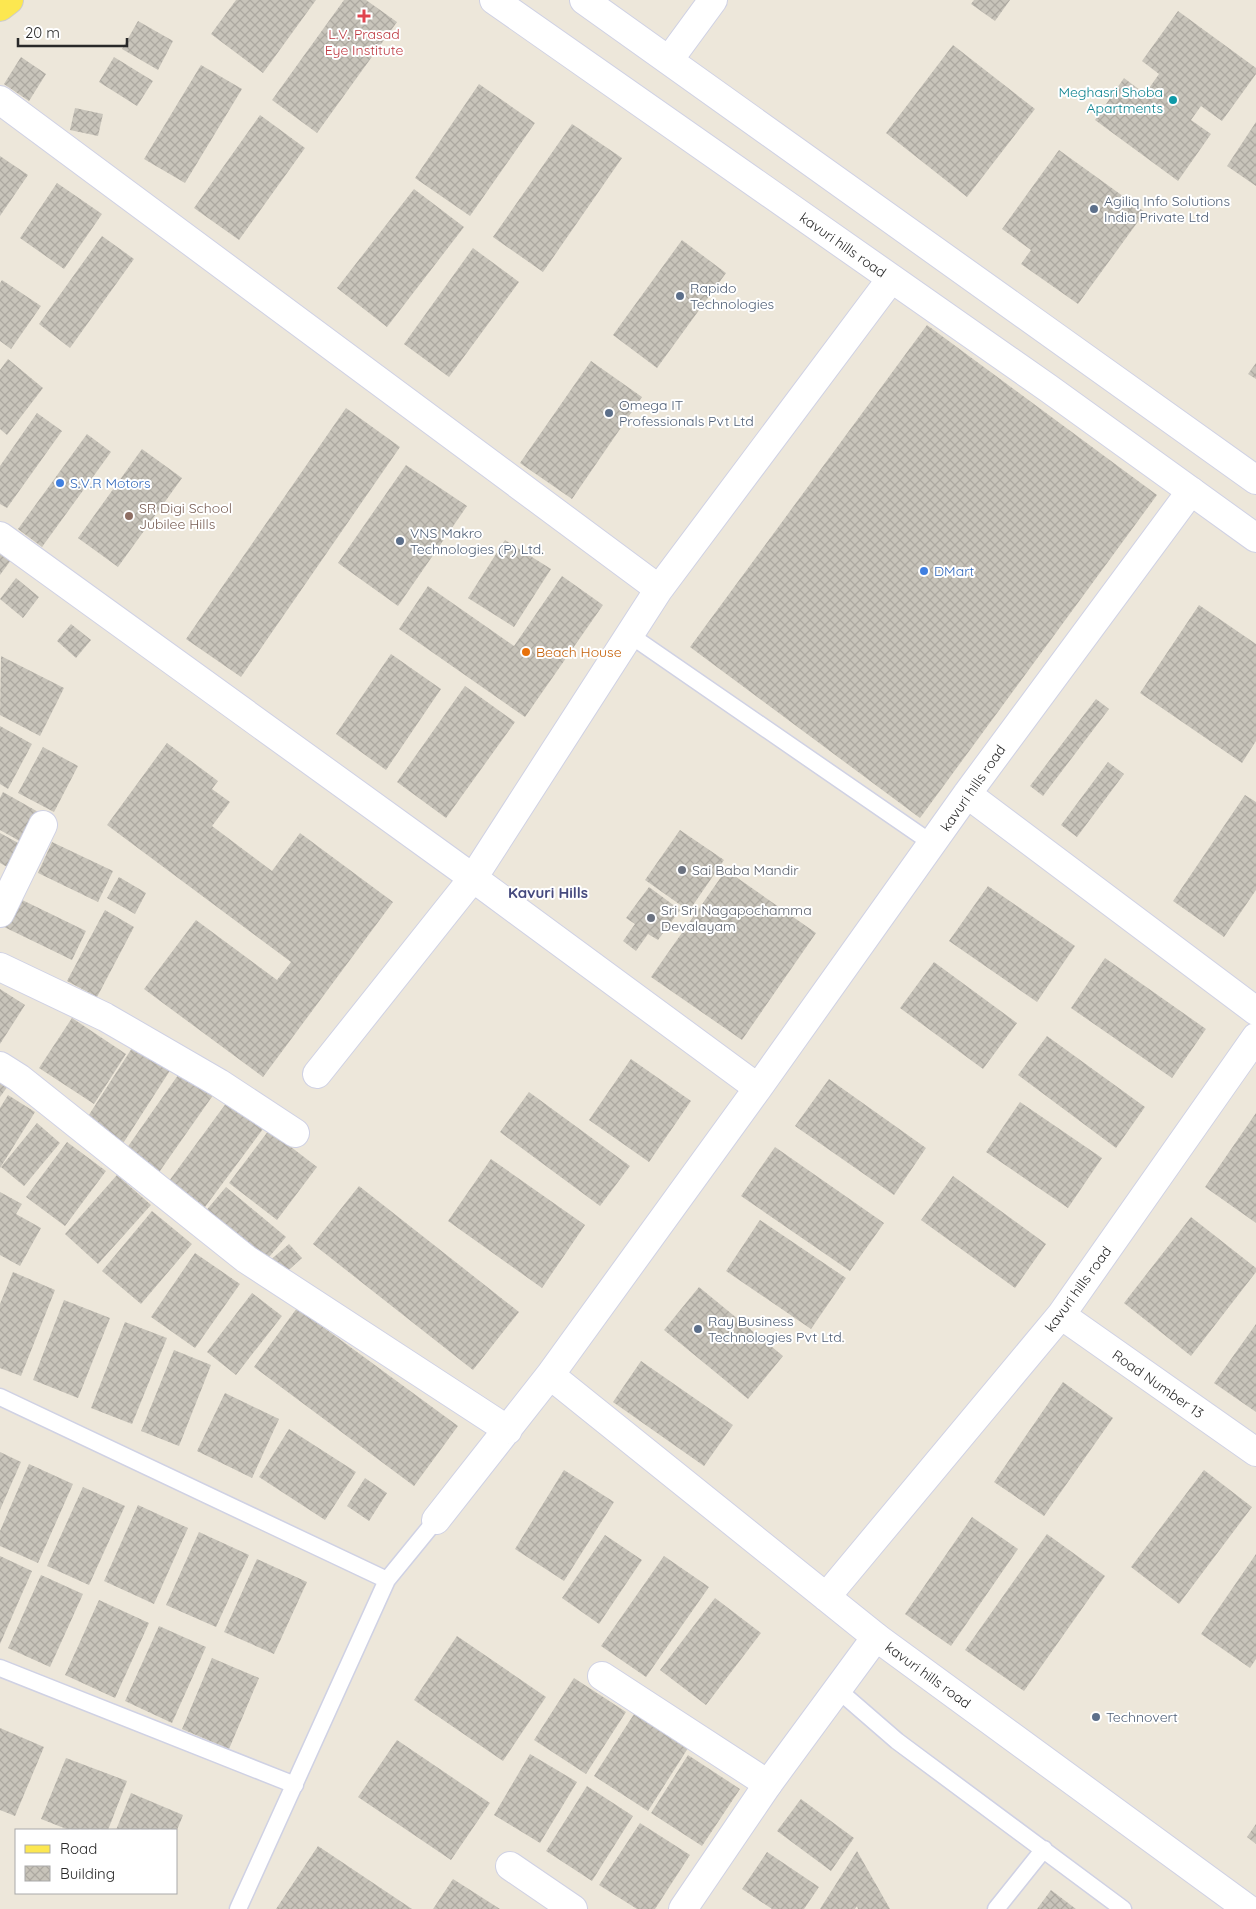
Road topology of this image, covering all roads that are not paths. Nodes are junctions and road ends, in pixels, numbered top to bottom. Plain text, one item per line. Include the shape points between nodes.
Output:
1 (9, 0) edge
2 (494, 0) edge
3 (584, 0) edge
4 (713, 0) edge
5 (0, 7) edge
6 (669, 60) junction
7 (0, 100) edge
8 (891, 279) junction
9 (1256, 480) edge
10 (1191, 490) junction
11 (0, 536) edge
12 (1256, 538) edge
13 (659, 589) junction
14 (630, 635) junction
15 (967, 794) junction
16 (43, 825) dead end
17 (933, 844) junction
18 (473, 878) junction
19 (0, 913) edge
20 (0, 967) edge
21 (1256, 1011) edge
22 (1256, 1037) edge
23 (0, 1066) edge
24 (317, 1074) dead end
25 (758, 1088) junction
26 (295, 1133) dead end
27 (1060, 1316) junction
28 (550, 1375) junction
29 (0, 1398) edge
30 (508, 1430) junction
31 (1256, 1452) edge
32 (436, 1520) joint
33 (387, 1580) junction
34 (826, 1598) junction
35 (876, 1637) junction
36 (0, 1668) edge
37 (602, 1676) dead end
38 (837, 1689) junction
39 (295, 1784) junction
40 (768, 1784) junction
41 (1044, 1849) junction
42 (510, 1866) dead end
43 (238, 1909) edge
44 (573, 1909) edge
45 (684, 1909) edge
46 (996, 1909) edge
47 (1123, 1909) edge
48 (1248, 1909) edge

1 - 5 main road
2 - 8 street, kavuri hills road
3 - 6 street
4 - 6 street
6 - 9 street
7 - 13 street
8 - 10 street, kavuri hills road
8 - 13 street
10 - 12 street, kavuri hills road
10 - 15 street, kavuri hills road
11 - 18 street
13 - 14 street
14 - 17 lane
14 - 18 street
15 - 17 street, kavuri hills road
15 - 21 street
16 - 19 street
17 - 25 street, kavuri hills road
18 - 24 street
18 - 25 street
20 - 26 street via 113,1022 219,1083
22 - 27 street, kavuri hills road
23 - 30 street via 246,1258
25 - 28 street, kavuri hills road
27 - 31 street, Road Number 13
27 - 34 street, kavuri hills road
28 - 30 street, kavuri hills road
28 - 34 street
29 - 33 lane
30 - 32 street, kavuri hills road
32 - 33 lane
33 - 39 lane
34 - 35 street
35 - 38 street, kavuri hills road
35 - 48 street, kavuri hills road
36 - 39 lane
37 - 40 street
38 - 40 street, kavuri hills road
38 - 41 lane via 897,1741
39 - 43 lane
40 - 45 street, kavuri hills road
41 - 46 lane
41 - 47 lane
42 - 44 street

